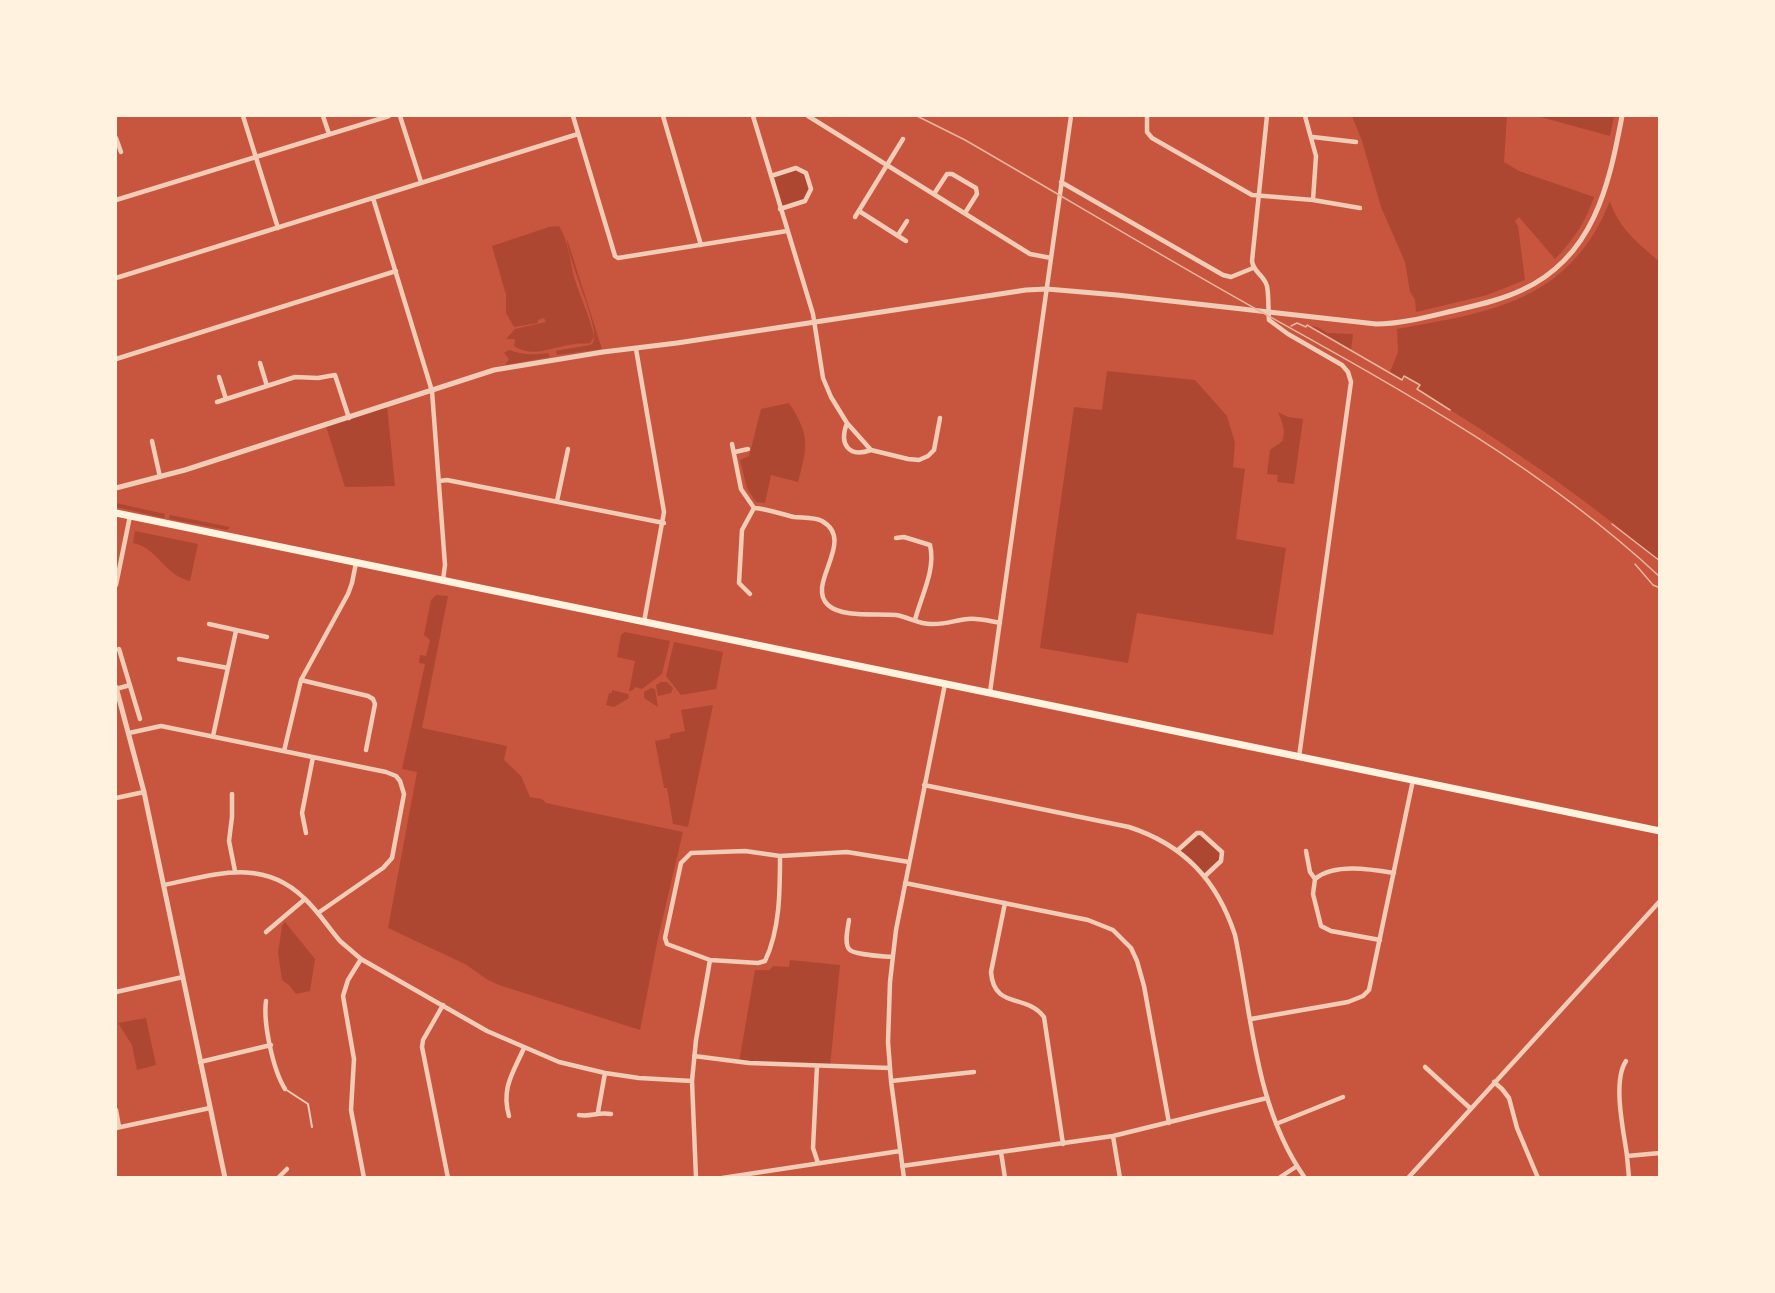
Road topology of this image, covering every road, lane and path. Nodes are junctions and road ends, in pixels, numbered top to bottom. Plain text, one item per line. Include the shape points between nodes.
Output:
1 (243, 116) edge
2 (323, 116) edge
3 (389, 116) edge
4 (400, 116) edge
5 (573, 116) edge
6 (663, 116) edge
7 (753, 116) edge
8 (808, 116) edge
9 (1071, 116) edge
10 (1147, 116) edge
11 (1267, 116) edge
12 (1305, 116) edge
13 (1622, 116) edge
14 (329, 134) junction
15 (578, 134) junction
16 (1312, 137) junction
17 (116, 138) edge
18 (903, 139) dead end
19 (1356, 142) dead end
20 (121, 152) dead end
21 (256, 156) junction
22 (888, 165) junction
23 (771, 176) junction
24 (421, 182) junction
25 (1061, 182) junction
26 (934, 194) junction
27 (1258, 195) junction
28 (373, 198) junction
29 (116, 200) edge
30 (1312, 201) junction
31 (1360, 208) dead end
32 (780, 209) junction
33 (859, 211) junction
34 (965, 213) junction
35 (855, 217) dead end
36 (907, 221) dead end
37 (278, 228) junction
38 (787, 231) junction
39 (898, 236) junction
40 (906, 241) dead end
41 (701, 245) junction
42 (1051, 258) junction
43 (1253, 268) junction
44 (396, 271) junction
45 (116, 279) edge
46 (1047, 289) junction
47 (1268, 311) junction
48 (815, 323) junction
49 (636, 349) junction
50 (116, 359) edge
51 (260, 363) dead end
52 (219, 376) dead end
53 (267, 386) junction
54 (432, 391) junction
55 (226, 399) junction
56 (218, 402) dead end
57 (349, 418) junction
58 (940, 418) dead end
59 (847, 423) junction
60 (152, 441) dead end
61 (732, 444) dead end
62 (568, 449) dead end
63 (748, 449) dead end
64 (872, 450) junction
65 (735, 452) junction
66 (160, 477) junction
67 (439, 481) junction
68 (116, 488) edge
69 (557, 501) junction
70 (754, 508) junction
71 (116, 513) edge
72 (130, 516) junction
73 (664, 524) junction
74 (896, 538) dead end
75 (356, 563) junction
76 (443, 580) junction
77 (739, 583) junction
78 (116, 585) edge
79 (731, 587) dead end
80 (750, 594) dead end
81 (915, 620) junction
82 (644, 622) junction
83 (1000, 623) junction
84 (209, 624) dead end
85 (237, 631) junction
86 (267, 637) dead end
87 (118, 649) dead end
88 (179, 659) dead end
89 (228, 668) junction
90 (301, 680) junction
91 (945, 684) junction
92 (130, 685) junction
93 (116, 688) edge
94 (990, 692) junction
95 (140, 719) dead end
96 (129, 733) junction
97 (213, 736) junction
98 (284, 750) junction
99 (366, 750) dead end
100 (313, 757) junction
101 (1299, 757) junction
102 (1413, 780) junction
103 (924, 785) junction
104 (144, 792) junction
105 (232, 794) dead end
106 (116, 798) edge
107 (1659, 831) edge
108 (306, 833) dead end
109 (1178, 850) junction
110 (1306, 851) dead end
111 (780, 856) junction
112 (909, 862) junction
113 (235, 872) junction
114 (1394, 873) junction
115 (1205, 876) junction
116 (1315, 879) junction
117 (905, 884) junction
118 (164, 885) junction
119 (305, 899) junction
120 (1659, 901) edge
121 (1005, 903) junction
122 (318, 913) junction
123 (849, 920) dead end
124 (266, 932) dead end
125 (1380, 940) junction
126 (892, 957) junction
127 (361, 959) junction
128 (710, 960) junction
129 (183, 977) junction
130 (116, 992) edge
131 (266, 1001) dead end
132 (443, 1005) junction
133 (1251, 1019) junction
134 (271, 1045) junction
135 (524, 1048) junction
136 (694, 1056) junction
137 (1626, 1061) dead end
138 (200, 1062) junction
139 (817, 1066) junction
140 (1425, 1067) dead end
141 (890, 1068) junction
142 (974, 1072) dead end
143 (605, 1073) junction
144 (692, 1081) junction
145 (891, 1081) junction
146 (1494, 1082) junction
147 (285, 1089) joint
148 (1343, 1097) dead end
149 (1267, 1098) junction
150 (210, 1108) junction
151 (1470, 1108) junction
152 (116, 1110) edge
153 (598, 1112) junction
154 (611, 1114) dead end
155 (509, 1116) dead end
156 (579, 1116) dead end
157 (1169, 1123) junction
158 (1276, 1124) junction
159 (117, 1127) edge
160 (312, 1127) dead end
161 (1113, 1136) junction
162 (1063, 1144) junction
163 (900, 1151) junction
164 (1001, 1152) junction
165 (1659, 1153) edge
166 (1627, 1156) junction
167 (818, 1163) junction
168 (902, 1166) junction
169 (1297, 1166) junction
170 (287, 1169) dead end
171 (770, 1171) junction
172 (225, 1178) edge
173 (278, 1178) edge
174 (364, 1178) edge
175 (448, 1178) edge
176 (696, 1178) edge
177 (722, 1178) edge
178 (770, 1178) edge
179 (904, 1178) edge
180 (1005, 1178) edge
181 (1120, 1178) edge
182 (1279, 1178) edge
183 (1305, 1178) edge
184 (1408, 1178) edge
185 (1538, 1178) edge
186 (1629, 1178) edge

1 - 21 street
2 - 14 street
3 - 14 street
4 - 24 street
5 - 15 street
6 - 41 street
7 - 23 street
8 - 22 street
9 - 25 street
10 - 27 street via 1147,132 1152,138
11 - 27 street
12 - 16 street
13 - 47 street via 1598,211 1575,248 1533,285 1481,304 1383,324
14 - 21 street
15 - 24 street
15 - 41 street via 615,256
16 - 19 street
16 - 30 street via 1316,156
17 - 20 street
18 - 22 street
21 - 29 street
21 - 37 street
22 - 26 street
22 - 33 street
23 - 32 street
23 - 32 street via 796,168 806,173 811,189 805,201
24 - 28 street
25 - 42 street
25 - 43 street via 1227,277
26 - 34 street
26 - 34 street via 947,174 952,174 976,189
27 - 30 street
27 - 43 street
28 - 37 street
28 - 44 street
30 - 31 street
32 - 38 street
33 - 35 street
33 - 39 street
34 - 42 street via 1030,254
36 - 39 street
37 - 45 street
38 - 41 street
38 - 48 street
39 - 40 street
42 - 46 street
43 - 47 street via 1267,286
44 - 50 street
44 - 54 street
46 - 47 street
46 - 48 street
46 - 83 street
47 - 101 street via 1271,323 1342,365 1350,376
48 - 49 street
48 - 59 street via 826,389
49 - 54 street via 494,370
49 - 73 street
51 - 53 street
52 - 55 street
53 - 55 street
53 - 57 street via 295,377 335,375
54 - 57 street
54 - 67 street
55 - 56 street
57 - 66 street
58 - 64 street via 934,450 928,456 908,459
59 - 64 street
59 - 64 street via 844,441 848,449 861,453
60 - 66 street
61 - 65 street
62 - 69 street
63 - 65 street
65 - 70 street via 741,489
66 - 68 street
67 - 69 street
67 - 76 street
69 - 73 street
70 - 77 street via 742,530
70 - 81 street via 814,519 828,527 834,544 821,590 829,606 853,613
71 - 72 main road
72 - 75 main road
72 - 78 street
73 - 82 street
74 - 81 street via 930,545 931,566
75 - 76 main road
75 - 90 street via 348,594
76 - 82 main road
77 - 79 street
77 - 80 street
81 - 83 street via 929,624 966,619
82 - 91 main road
83 - 94 street
84 - 85 street
85 - 86 street
85 - 89 street
87 - 92 street
88 - 89 street
89 - 97 street
90 - 98 street
90 - 99 street via 373,699
91 - 94 main road
91 - 103 street
92 - 93 street
92 - 95 street
93 - 96 street
94 - 101 main road
96 - 97 street via 161,726
96 - 104 street
97 - 98 street
98 - 100 street
100 - 108 street via 302,813
100 - 122 street via 390,774 400,781 404,794 394,852 388,864
101 - 102 main road
102 - 107 main road
102 - 114 street
103 - 109 street via 1129,827
103 - 112 street
104 - 106 street
104 - 118 street
105 - 113 street via 229,840
109 - 115 street
109 - 115 street via 1201,833 1222,852 1221,861
110 - 116 street
111 - 112 street via 847,852
111 - 128 street via 778,906 765,961
111 - 128 street via 745,851 685,856 665,938 667,944
112 - 117 street
113 - 118 street
113 - 119 street via 278,879
114 - 116 street via 1344,870
114 - 125 street
115 - 133 street via 1228,914 1235,935
116 - 125 street via 1313,894 1321,926
117 - 121 street
117 - 126 street
118 - 129 street
119 - 122 street
119 - 124 street
120 - 146 street
121 - 157 street via 1102,925 1131,948 1141,972
121 - 162 street via 992,981 1000,995 1038,1009 1044,1017
122 - 127 street
123 - 126 street via 848,949
125 - 133 street via 1372,983 1363,996
126 - 141 street
127 - 132 street
127 - 174 street via 343,996 354,1059 351,1110
128 - 136 street
129 - 130 street
129 - 138 street
131 - 134 street via 264,1013
132 - 135 street
132 - 175 street via 422,1047
133 - 149 street
134 - 138 street
134 - 147 street
135 - 143 street via 559,1062
135 - 155 street via 506,1091
136 - 139 street
136 - 144 street
137 - 166 street via 1620,1092
138 - 150 street
139 - 141 street
139 - 167 street via 813,1148
140 - 151 street
141 - 145 street
142 - 145 street
143 - 144 street
143 - 153 street
144 - 176 street
145 - 163 street
146 - 151 street
146 - 185 street via 1509,1098
147 - 160 lane via 308,1104
148 - 158 street
149 - 157 street
149 - 158 street
150 - 159 street
150 - 172 street
151 - 184 street
152 - 159 street
153 - 154 street
153 - 156 street
157 - 161 street
158 - 169 street
161 - 162 street
161 - 181 street
162 - 164 street
163 - 167 street
163 - 168 street
164 - 168 street
164 - 180 street
165 - 166 street
166 - 186 street
167 - 171 street
168 - 179 street
169 - 182 street
169 - 183 street
170 - 173 street
171 - 177 street
171 - 178 street

